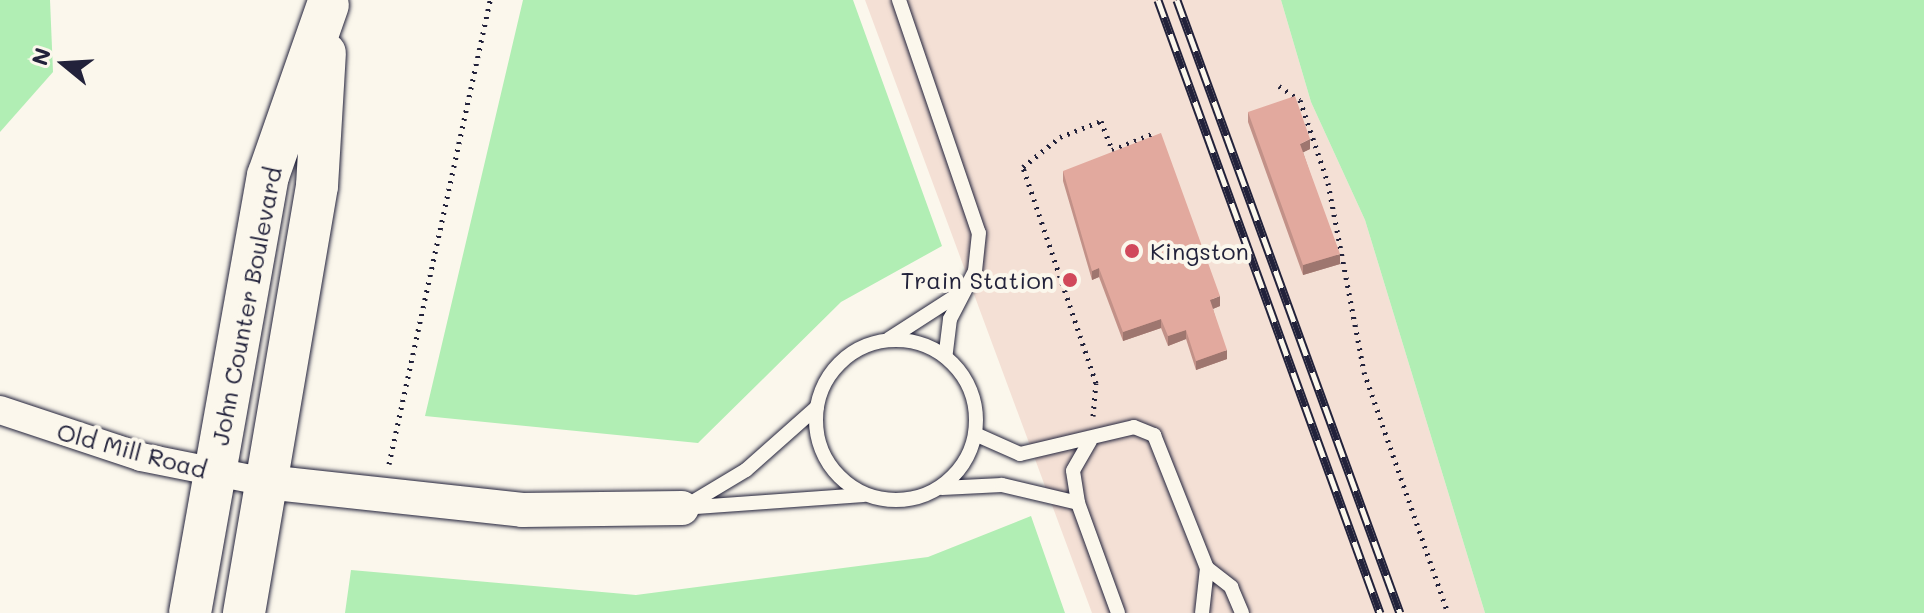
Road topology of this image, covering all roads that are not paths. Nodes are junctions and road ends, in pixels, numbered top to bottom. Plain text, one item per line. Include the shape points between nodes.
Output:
1 (899, 0) edge
2 (328, 2) edge
3 (966, 289) junction
4 (889, 340) junction
5 (945, 357) junction
6 (817, 407) junction
7 (0, 410) edge
8 (975, 434) junction
9 (1090, 441) junction
10 (213, 473) junction
11 (266, 482) junction
12 (941, 488) junction
13 (864, 495) junction
14 (1078, 503) junction
15 (682, 508) junction
16 (1207, 568) junction
17 (190, 613) edge
18 (244, 613) edge
19 (1118, 613) edge
20 (1202, 613) edge
21 (1242, 613) edge

1 - 3 lane via 979,233
2 - 10 main road, John Counter Boulevard via 268,176
2 - 11 main road, John Counter Boulevard via 317,186
3 - 4 lane
3 - 5 lane via 950,319
4 - 5 lane via 914,341
4 - 6 lane via 841,361
5 - 8 lane via 972,392
6 - 13 lane via 825,458
6 - 15 lane via 746,470
7 - 10 street, Old Mill Road via 93,443
8 - 9 lane via 1020,454
8 - 12 lane via 961,469
9 - 14 lane via 1073,471
9 - 16 lane via 1134,427 1154,435
10 - 11 street, Old Mill Road
10 - 17 main road, John Counter Boulevard
11 - 15 street via 380,499 522,510
11 - 18 main road, John Counter Boulevard
12 - 13 lane via 890,501
12 - 14 lane via 1002,485
13 - 15 lane
14 - 19 lane
16 - 20 lane
16 - 21 lane via 1231,587

